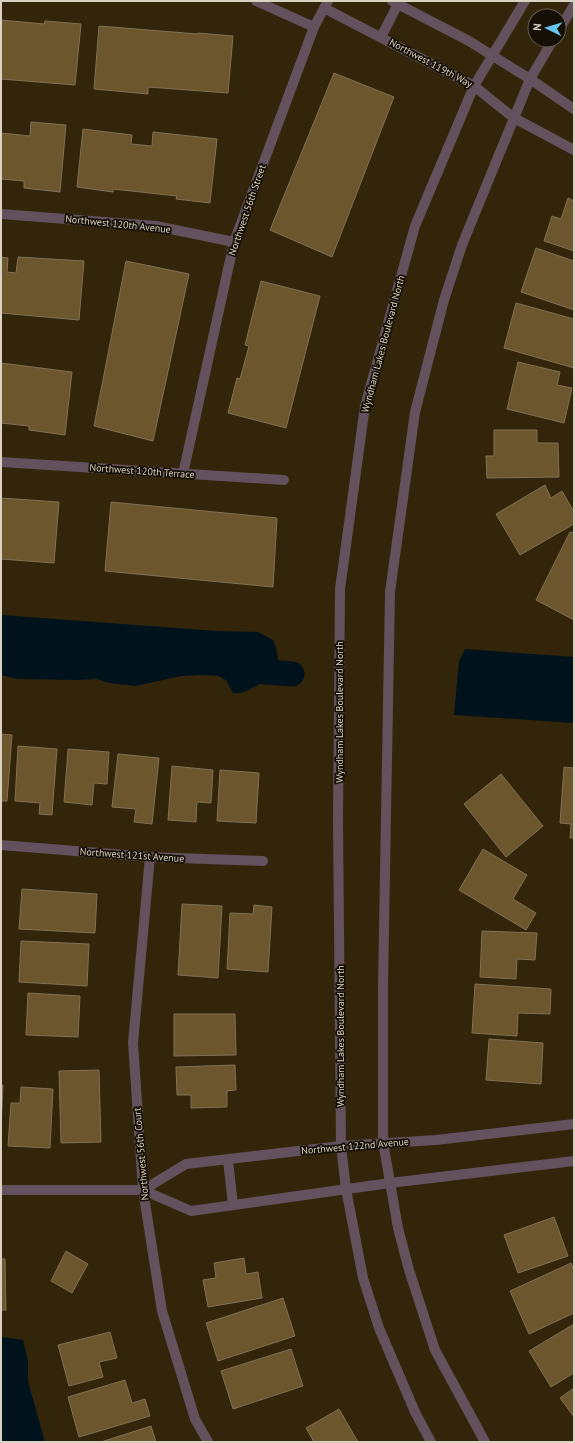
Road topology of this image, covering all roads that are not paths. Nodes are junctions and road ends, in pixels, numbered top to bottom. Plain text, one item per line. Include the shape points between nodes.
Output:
1 (256, 1) edge
2 (525, 1) edge
3 (395, 3) edge
4 (326, 4) edge
5 (574, 5) edge
6 (567, 17) edge
7 (314, 27) junction
8 (381, 37) junction
9 (548, 48) edge
10 (492, 56) junction
11 (530, 79) junction
12 (474, 86) junction
13 (574, 109) edge
14 (514, 118) junction
15 (574, 150) edge
16 (1, 214) edge
17 (234, 242) junction
18 (1, 462) edge
19 (183, 474) junction
20 (284, 480) dead end
21 (1, 846) edge
22 (150, 857) junction
23 (263, 861) dead end
24 (574, 1124) edge
25 (383, 1142) junction
26 (341, 1146) junction
27 (228, 1160) junction
28 (574, 1161) edge
29 (390, 1182) junction
30 (1, 1190) edge
31 (143, 1190) junction
32 (346, 1190) junction
33 (233, 1205) junction
34 (208, 1442) edge
35 (431, 1442) edge
36 (486, 1442) edge

1 - 7 street
2 - 10 street, Wyndham Lakes Boulevard North
3 - 8 street
3 - 10 street via 469,41
4 - 7 street, Northwest 56th Street
4 - 8 street, Northwest 119th Way
5 - 6 street
7 - 17 street, Northwest 56th Street
8 - 12 street, Northwest 119th Way
9 - 11 street
10 - 11 street
10 - 12 street, Wyndham Lakes Boulevard North
11 - 13 street
11 - 14 street
12 - 14 street, Northwest 119th Way
12 - 26 street, Wyndham Lakes Boulevard North via 415,226 365,406 340,589 338,820
14 - 15 street, Northwest 119th Way
14 - 25 street via 462,245 442,307 415,412 390,592
16 - 17 street, Northwest 120th Avenue via 156,226
17 - 19 street, Northwest 56th Street
18 - 19 street, Northwest 120th Terrace
19 - 20 street, Northwest 120th Terrace
21 - 22 street, Northwest 121st Avenue
22 - 23 street, Northwest 121st Avenue
22 - 31 street, Northwest 56th Court via 133,1043
24 - 25 street, Northwest 122nd Avenue via 436,1140
25 - 26 street, Northwest 122nd Avenue
25 - 29 street
26 - 27 street, Northwest 122nd Avenue
26 - 32 street, Wyndham Lakes Boulevard North
27 - 31 street, Northwest 122nd Avenue via 186,1164
27 - 33 street
28 - 29 street
29 - 32 street
29 - 36 street via 408,1270 435,1350
30 - 31 street
31 - 33 street via 191,1211
31 - 34 street, Northwest 56th Court via 162,1311 195,1419
32 - 33 street
32 - 35 street, Wyndham Lakes Boulevard North via 363,1278 377,1321 414,1412

